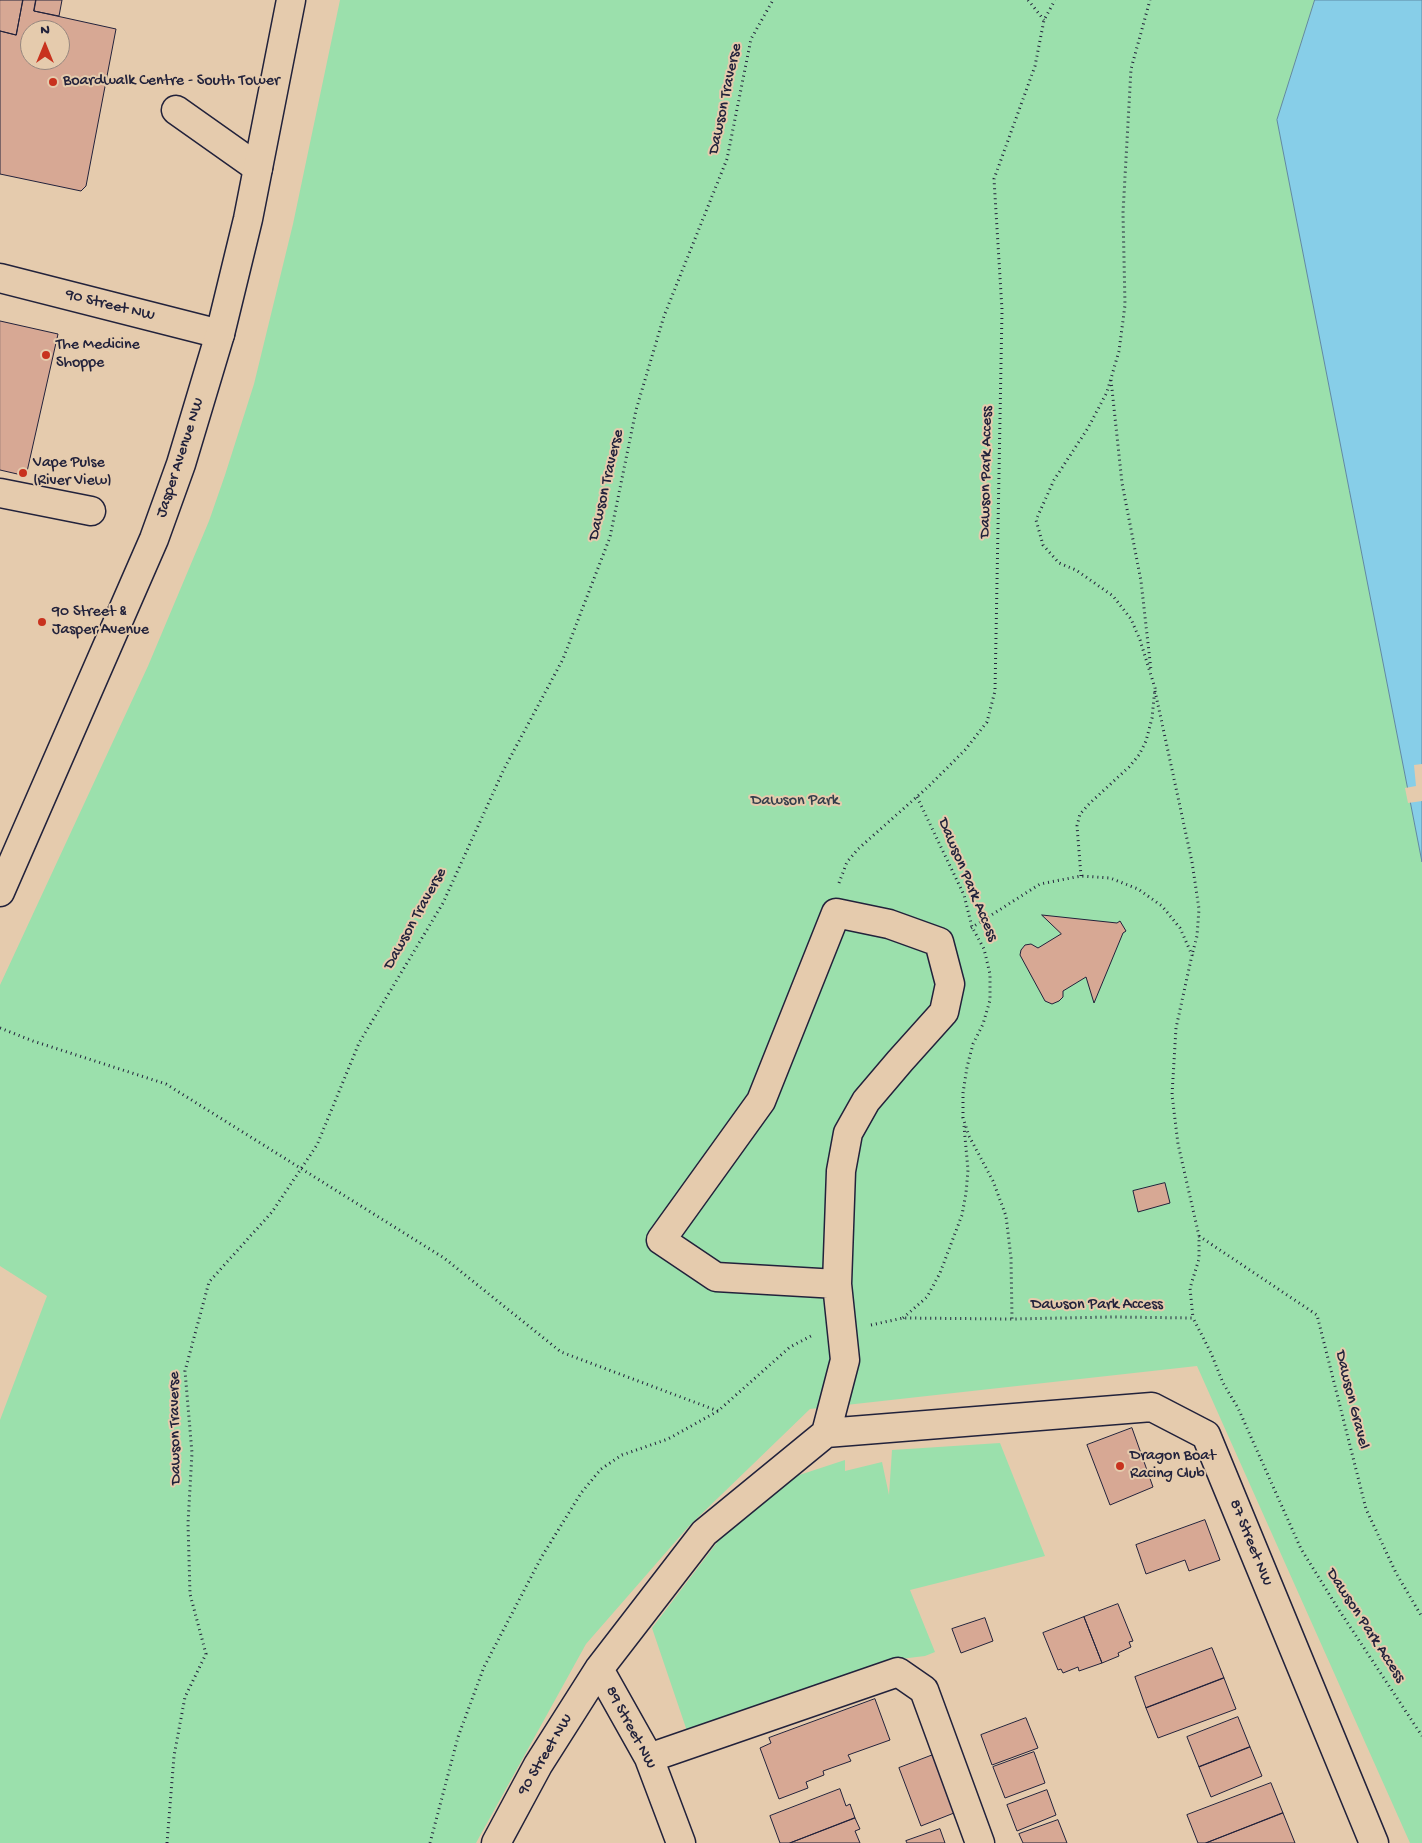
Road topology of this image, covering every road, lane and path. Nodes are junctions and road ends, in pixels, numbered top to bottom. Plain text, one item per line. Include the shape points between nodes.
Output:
1 (291, 0) edge
2 (773, 0) edge
3 (1028, 0) edge
4 (1055, 0) edge
5 (1150, 0) edge
6 (1044, 20) junction
7 (176, 110) dead end
8 (258, 168) junction
9 (0, 278) edge
10 (220, 334) junction
11 (1110, 378) junction
12 (0, 493) edge
13 (91, 512) dead end
14 (1152, 679) junction
15 (1155, 688) junction
16 (917, 797) junction
17 (1081, 876) junction
18 (0, 892) edge
19 (836, 913) junction
20 (972, 927) junction
21 (939, 942) junction
22 (1192, 955) junction
23 (0, 1028) edge
24 (963, 1118) junction
25 (302, 1168) junction
26 (1200, 1236) junction
27 (837, 1284) junction
28 (902, 1318) junction
29 (1193, 1318) junction
30 (1012, 1319) junction
31 (842, 1330) junction
32 (718, 1411) junction
33 (826, 1434) junction
34 (1422, 1617) edge
35 (598, 1669) junction
36 (1422, 1736) edge
37 (649, 1758) junction
38 (167, 1843) edge
39 (430, 1843) edge
40 (496, 1843) edge
41 (681, 1843) edge
42 (980, 1843) edge
43 (1374, 1843) edge

1 - 8 street, Jasper Avenue NW
2 - 25 path, Dawson Traverse via 750,39 728,159 664,316 636,410 610,537 563,659 504,769 443,903 359,1043 317,1145
3 - 6 path
4 - 6 path, Dawson Park Access
5 - 11 path via 1131,69 1123,213 1125,305
6 - 16 path, Dawson Park Access via 1035,66 994,179 1002,310 995,692 987,722 965,750
7 - 8 street
8 - 10 street, Jasper Avenue NW
9 - 10 street, 90 Street NW
10 - 18 street, Jasper Avenue NW via 181,464 154,539
11 - 14 path via 1122,483 1141,581
11 - 14 path via 1107,392 1054,480 1036,520 1043,545 1059,563 1076,570 1113,596 1131,620
12 - 13 street
14 - 15 path
15 - 17 path via 1152,718 1139,755 1080,814 1077,826
15 - 22 path via 1200,909
16 - 19 path via 858,849 848,862 840,876
16 - 20 path, Dawson Park Access via 964,895
17 - 20 path via 1040,884
17 - 22 path via 1110,878 1138,889 1162,906 1180,928
19 - 21 street via 889,924
19 - 27 street via 761,1101 661,1240 716,1277
20 - 21 path
20 - 24 path, Dawson Park Access via 984,949 990,974 990,1000 967,1067
21 - 27 street via 950,984 944,1012 866,1101 848,1133 841,1171
22 - 26 path via 1176,1028 1172,1095 1178,1144
23 - 25 path via 166,1084
24 - 28 path via 968,1170 962,1215 940,1273 926,1297
24 - 30 path, Dawson Park Access via 1006,1216 1011,1258
25 - 32 path via 444,1258 561,1352
25 - 38 path, Dawson Traverse via 272,1212 210,1282 185,1371 192,1453 188,1523 190,1594 206,1654 185,1697 174,1756
26 - 29 path via 1199,1259 1190,1288
26 - 34 path, Dawson Gravel via 1317,1315 1366,1509 1396,1573
27 - 31 street
28 - 30 path
28 - 31 path
29 - 30 path, Dawson Park Access
29 - 36 path, Dawson Park Access via 1223,1384 1238,1408 1301,1549
31 - 32 path via 817,1333 790,1347
31 - 33 street via 845,1360
32 - 39 path via 668,1439 622,1455 601,1470 581,1493 541,1558 484,1667 458,1737
33 - 35 street, 90 Street NW via 704,1533
33 - 43 street, 87 Street NW via 1152,1407 1206,1434
35 - 37 street, 89 Street NW
35 - 40 street, 90 Street NW via 538,1765
37 - 41 street, 89 Street NW
37 - 42 street via 898,1672 924,1690

